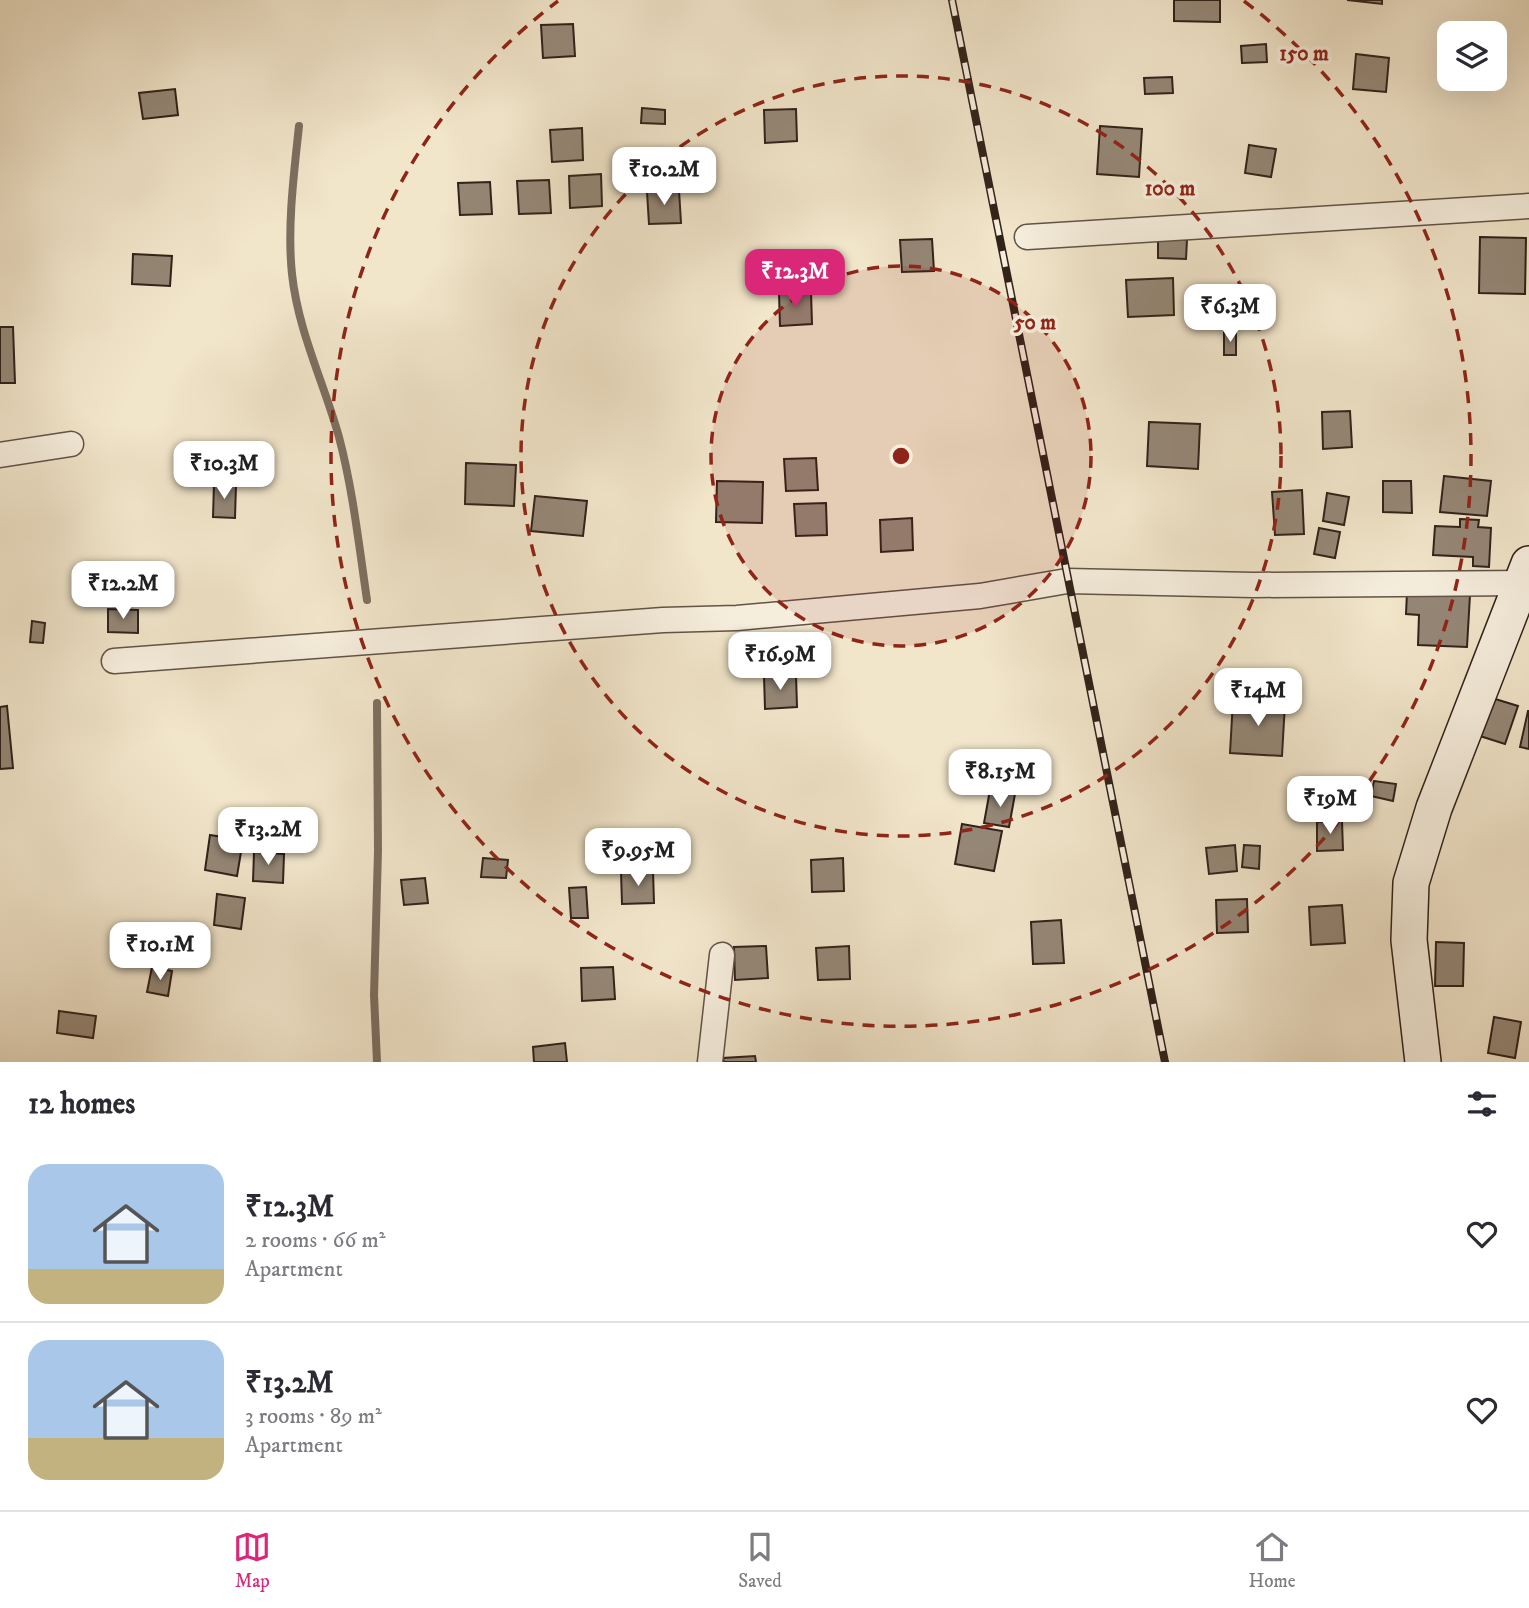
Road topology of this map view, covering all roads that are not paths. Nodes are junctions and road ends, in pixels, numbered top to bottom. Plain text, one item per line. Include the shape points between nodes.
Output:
1 (1529, 206) edge
2 (1027, 237) dead end
3 (71, 444) dead end
4 (0, 455) edge
5 (1526, 576) edge
6 (114, 661) dead end
7 (722, 955) dead end
8 (710, 1062) edge
9 (1423, 1062) edge

1 - 2 street
3 - 4 street
5 - 6 street via 1254,584 1067,581 980,596 737,618
5 - 9 main road via 1434,808 1411,883 1409,940
7 - 8 street

